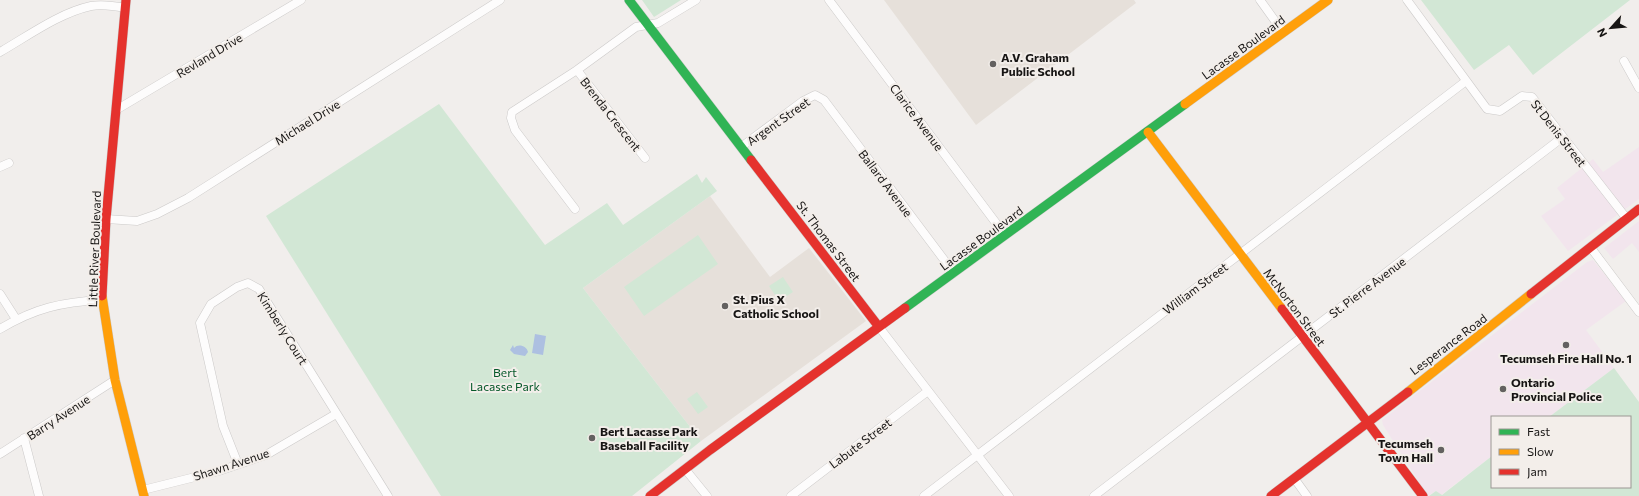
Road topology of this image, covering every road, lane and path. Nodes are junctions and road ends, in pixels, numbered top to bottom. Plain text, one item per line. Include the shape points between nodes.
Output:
1 (302, 0) edge
2 (500, 0) edge
3 (629, 0) edge
4 (696, 0) edge
5 (829, 0) edge
6 (1260, 0) edge
7 (1328, 0) edge
8 (1407, 0) edge
9 (125, 4) edge
10 (648, 25) junction
11 (1283, 32) junction
12 (0, 52) edge
13 (1624, 62) dead end
14 (578, 70) junction
15 (1466, 81) junction
16 (1639, 88) edge
17 (815, 95) joint
18 (116, 110) junction
19 (1148, 132) junction
20 (1564, 137) junction
21 (741, 147) junction
22 (645, 158) dead end
23 (9, 164) dead end
24 (0, 167) edge
25 (575, 209) dead end
26 (1639, 210) edge
27 (106, 219) junction
28 (1627, 219) junction
29 (1005, 235) junction
30 (1591, 248) junction
31 (1239, 255) junction
32 (954, 273) junction
33 (0, 294) edge
34 (102, 300) junction
35 (1639, 312) edge
36 (16, 319) junction
37 (879, 327) junction
38 (0, 329) edge
39 (1302, 337) junction
40 (115, 380) junction
41 (928, 391) junction
42 (336, 414) junction
43 (1368, 423) junction
44 (24, 438) junction
45 (0, 454) edge
46 (978, 455) junction
47 (238, 464) junction
48 (685, 469) junction
49 (1294, 478) junction
50 (143, 493) edge
51 (39, 496) edge
52 (388, 496) edge
53 (650, 496) edge
54 (706, 496) edge
55 (791, 496) edge
56 (924, 496) edge
57 (1010, 496) edge
58 (1094, 496) edge
59 (1271, 496) edge
60 (1307, 496) edge
61 (1423, 496) edge

1 - 18 street, Revland Drive
2 - 27 street, Michael Drive via 188,198 158,214 137,221
3 - 10 street, St. Thomas Street
4 - 10 street, Brenda Crescent via 661,21
5 - 29 street, Clarice Avenue
6 - 11 street
7 - 11 street, Lacasse Boulevard
8 - 15 street, St Denis Street
9 - 12 street via 92,6 77,10
9 - 18 street, Little River Boulevard
10 - 14 street, Brenda Crescent via 636,27
10 - 21 street, St. Thomas Street
11 - 19 street, Lacasse Boulevard
13 - 16 street
14 - 22 street, Brenda Crescent
14 - 25 street, Brenda Crescent via 516,107 511,118 515,130
15 - 20 street, St Denis Street via 1487,109 1500,112 1522,96 1532,97
15 - 31 street, William Street
17 - 21 street, Argent Street
17 - 32 street, Ballard Avenue via 824,100
18 - 27 street, Little River Boulevard
19 - 29 street, Lacasse Boulevard
19 - 31 street, McNorton Street
20 - 28 street, St Denis Street
20 - 39 street, St. Pierre Avenue
21 - 37 street, St. Thomas Street
23 - 24 street
26 - 28 street, Lesperance Road
27 - 34 street, Little River Boulevard
28 - 30 street, Lesperance Road
29 - 32 street, Lacasse Boulevard
30 - 35 street
30 - 43 street, Lesperance Road
31 - 39 street, McNorton Street
31 - 46 street, William Street
32 - 37 street, Lacasse Boulevard
33 - 36 street
34 - 36 street via 61,303
34 - 40 street, Little River Boulevard
36 - 38 street
37 - 41 street, St. Thomas Street
37 - 48 street, Lacasse Boulevard
39 - 43 street, McNorton Street
39 - 58 street, St. Pierre Avenue
40 - 44 street, Barry Avenue
40 - 50 street, Little River Boulevard
41 - 46 street, St. Thomas Street
41 - 55 street, Labute Street
42 - 47 street, Shawn Avenue via 266,455
42 - 47 street, Kimberly Court via 259,289 248,283 237,287 211,304 200,323 223,426
42 - 52 street, Kimberly Court
43 - 49 street, Lesperance Road
43 - 61 street, McNorton Street
44 - 45 street, Barry Avenue
44 - 51 street
46 - 56 street, William Street
46 - 57 street, St. Thomas Street
47 - 50 street, Shawn Avenue
48 - 53 street, Lacasse Boulevard
48 - 54 street
49 - 59 street, Lesperance Road
49 - 60 street

